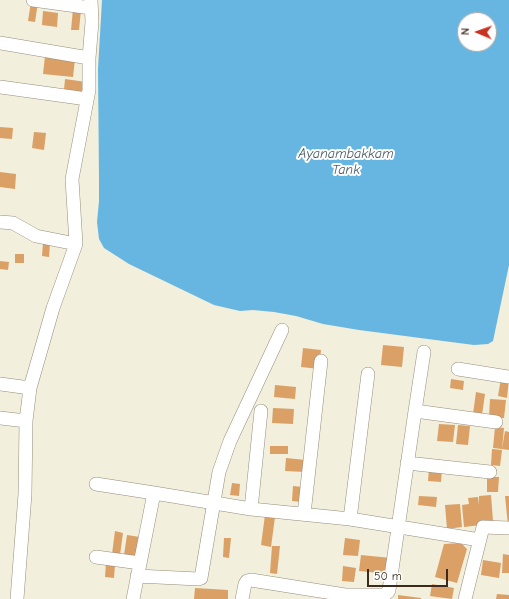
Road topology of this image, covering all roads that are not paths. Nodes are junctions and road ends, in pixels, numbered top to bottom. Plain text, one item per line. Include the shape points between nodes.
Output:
1 (33, 0) edge
2 (91, 4) edge
3 (0, 43) edge
4 (89, 58) junction
5 (0, 87) edge
6 (87, 99) junction
7 (0, 222) edge
8 (76, 244) junction
9 (282, 330) dead end
10 (424, 352) dead end
11 (321, 361) dead end
12 (458, 368) dead end
13 (368, 374) dead end
14 (509, 377) edge
15 (0, 384) edge
16 (30, 388) junction
17 (261, 411) dead end
18 (415, 411) junction
19 (0, 418) edge
20 (26, 421) junction
21 (496, 422) dead end
22 (407, 463) junction
23 (490, 472) dead end
24 (96, 484) dead end
25 (154, 493) junction
26 (213, 502) junction
27 (251, 508) junction
28 (304, 514) junction
29 (350, 519) junction
30 (398, 527) junction
31 (509, 528) edge
32 (480, 540) junction
33 (96, 557) dead end
34 (138, 570) junction
35 (344, 597) edge
36 (17, 599) edge
37 (134, 599) edge
38 (242, 599) edge
39 (465, 599) edge

1 - 2 street
2 - 4 street
3 - 4 street
4 - 6 street
5 - 6 street
6 - 8 street via 72,179
7 - 8 street via 13,223 36,236
8 - 16 street via 53,308
9 - 26 street via 230,441 219,472
10 - 18 street
11 - 28 street
12 - 14 street
13 - 29 street
15 - 16 street
16 - 20 street
17 - 27 street
18 - 21 street
18 - 22 street
19 - 20 street
20 - 36 street via 25,494
22 - 23 street
22 - 30 street
24 - 25 street
25 - 26 street
25 - 34 street
26 - 27 street
26 - 34 street via 201,578
27 - 28 street
28 - 29 street
29 - 30 street
30 - 32 street
30 - 35 street via 388,592 384,595
31 - 32 street via 483,527
32 - 39 street
33 - 34 street
34 - 37 street
35 - 38 street via 251,580 245,584

